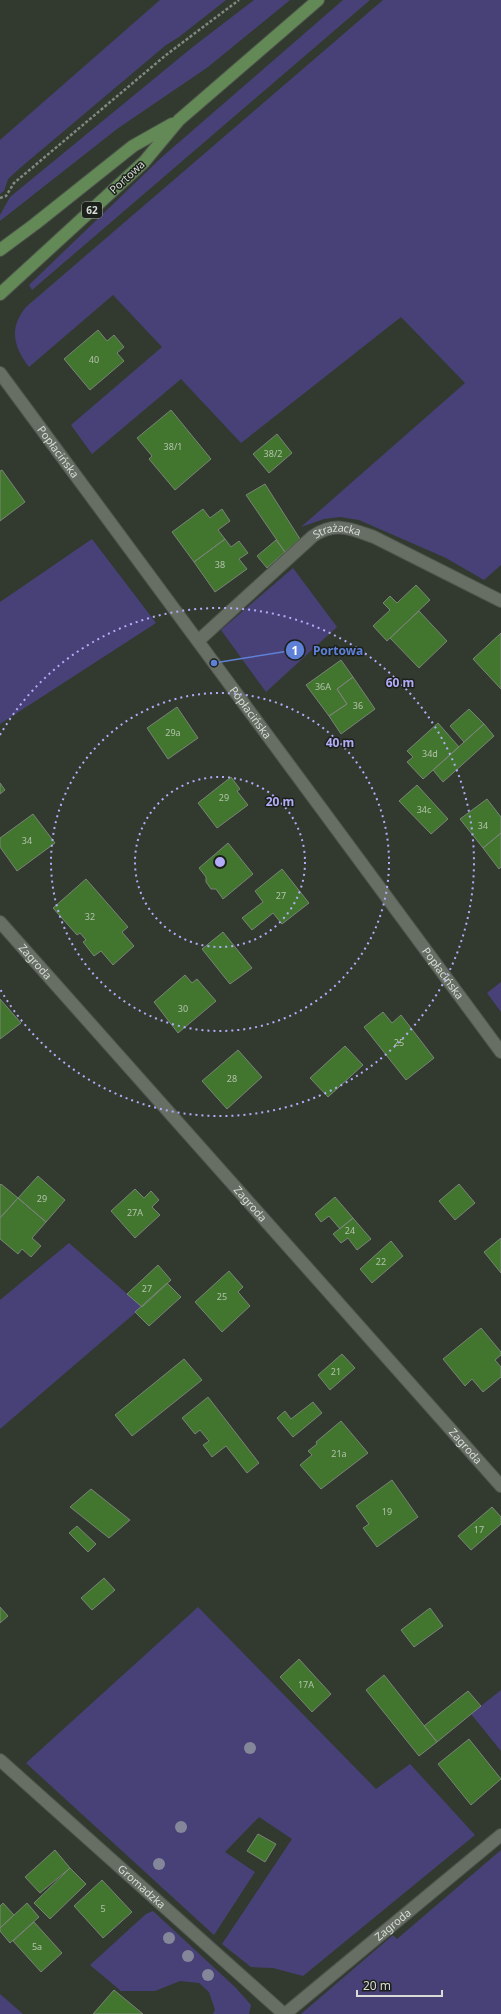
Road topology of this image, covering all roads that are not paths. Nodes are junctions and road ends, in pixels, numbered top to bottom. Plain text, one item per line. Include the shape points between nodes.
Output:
1 (318, 0) edge
2 (179, 120) junction
3 (0, 250) edge
4 (0, 294) edge
5 (0, 373) edge
6 (501, 601) edge
7 (198, 641) junction
8 (0, 922) edge
9 (501, 1052) edge
10 (501, 1486) edge
11 (0, 1760) edge
12 (501, 1835) edge
13 (284, 2014) edge

1 - 2 main road, Portowa / 62
2 - 3 main road, Portowa / 62 via 133,146
2 - 4 main road, Portowa / 62 via 144,162
5 - 7 street, Popłacińska
6 - 7 street, Strażacka via 374,537 337,527 324,529 313,536
7 - 9 street, Popłacińska
8 - 10 street, Zagroda
11 - 13 street, Gromadzka
12 - 13 street, Zagroda

